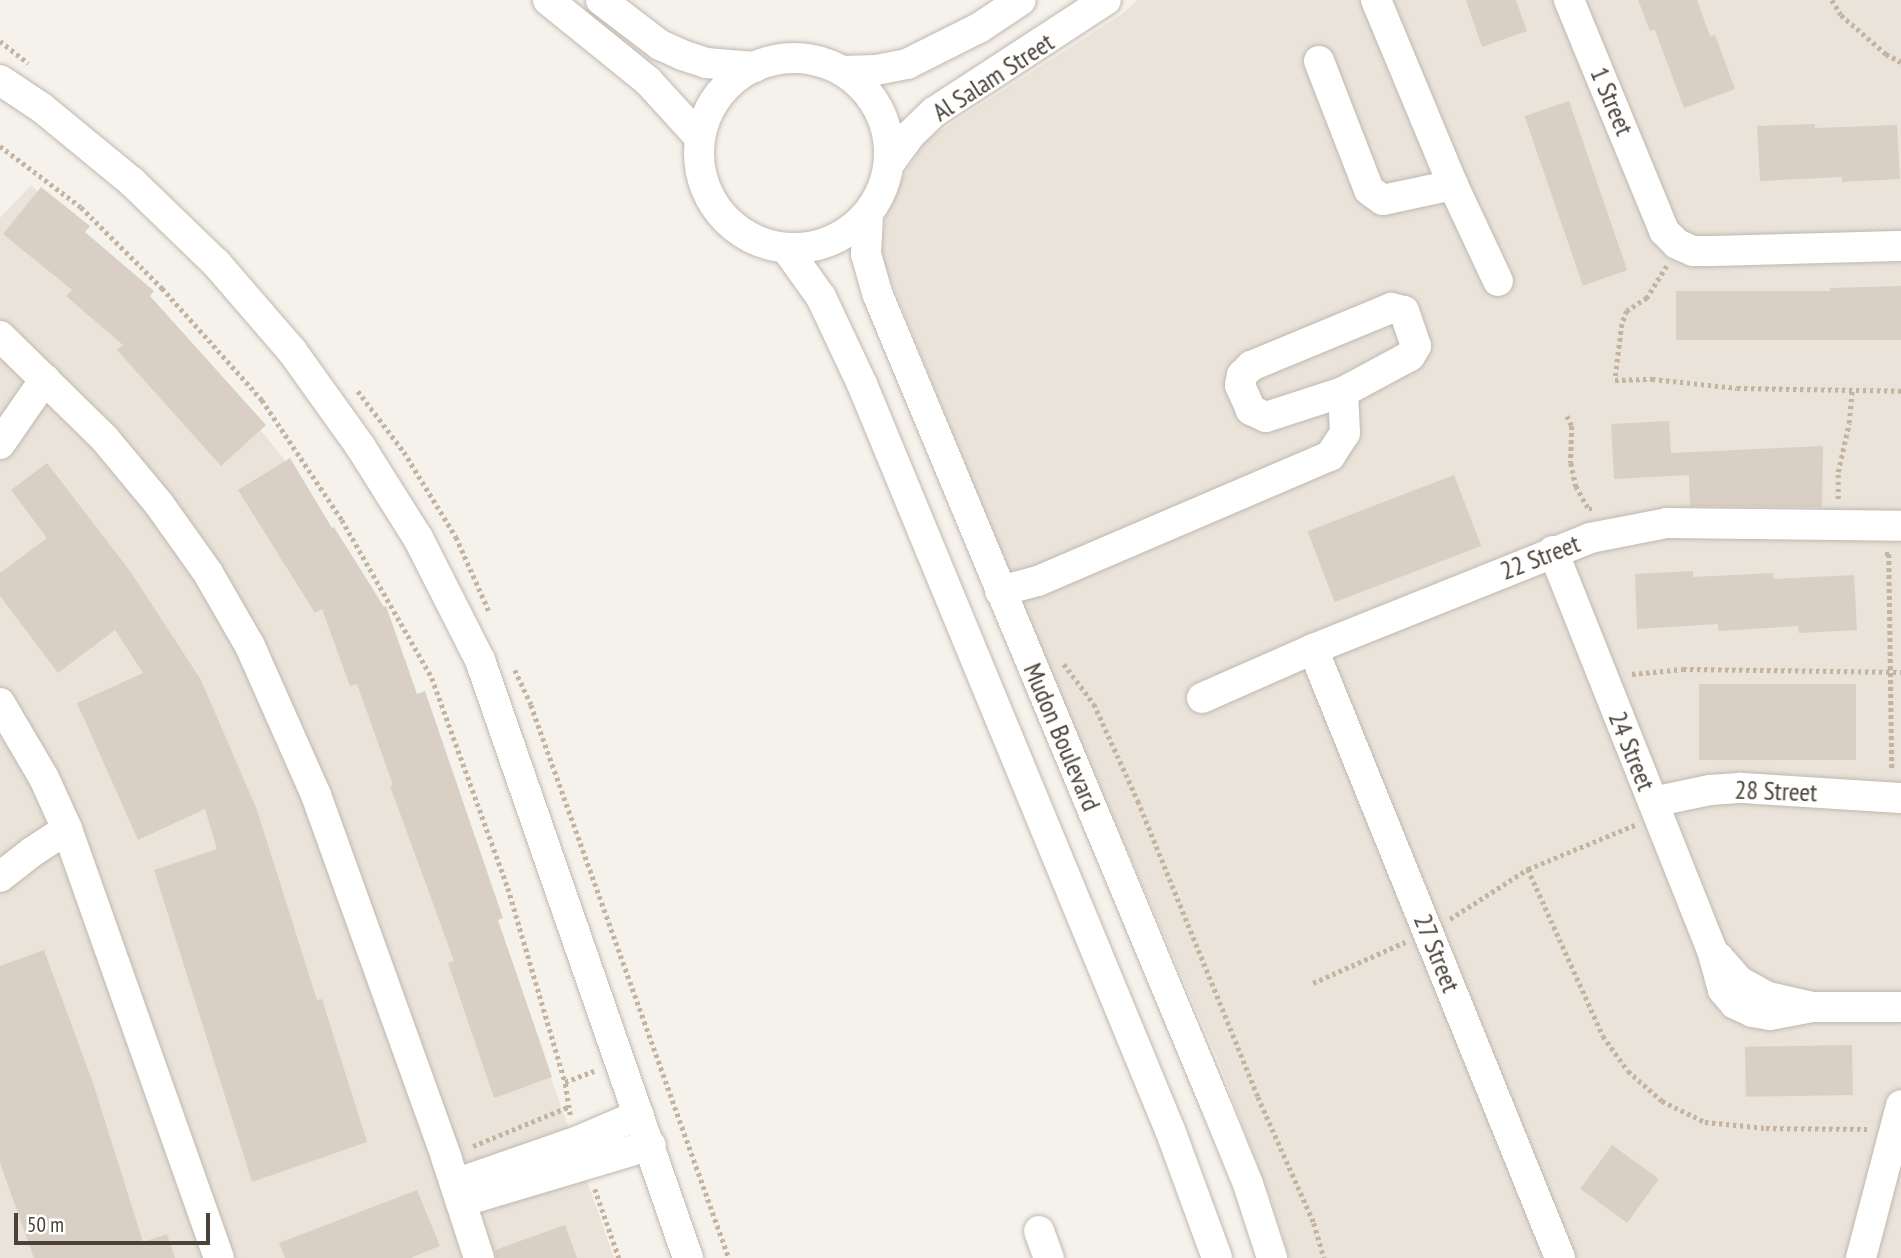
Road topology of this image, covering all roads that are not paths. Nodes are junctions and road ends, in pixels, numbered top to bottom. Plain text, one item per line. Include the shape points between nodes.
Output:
1 (548, 0) edge
2 (601, 0) edge
3 (1021, 0) edge
4 (1106, 0) edge
5 (1376, 0) edge
6 (1569, 0) edge
7 (1319, 61) dead end
8 (755, 66) junction
9 (844, 71) junction
10 (0, 80) edge
11 (700, 138) junction
12 (889, 164) junction
13 (1453, 185) junction
14 (1654, 201) junction
15 (868, 214) junction
16 (1901, 246) edge
17 (786, 248) junction
18 (1736, 249) junction
19 (1498, 281) dead end
20 (0, 336) edge
21 (45, 379) junction
22 (1343, 392) junction
23 (0, 444) edge
24 (1901, 526) edge
25 (1553, 551) junction
26 (1000, 591) junction
27 (1313, 649) junction
28 (1202, 698) dead end
29 (0, 703) edge
30 (1901, 798) edge
31 (1655, 809) junction
32 (68, 829) junction
33 (0, 877) edge
34 (1901, 1007) edge
35 (1901, 1105) edge
36 (639, 1115) junction
37 (651, 1145) junction
38 (454, 1181) junction
39 (219, 1258) edge
40 (479, 1258) edge
41 (688, 1258) edge
42 (1217, 1258) edge
43 (1272, 1258) edge
44 (1560, 1258) edge
45 (1861, 1258) edge

1 - 11 street via 648,81
2 - 8 street via 660,45 682,55 706,63
3 - 9 street, Al Salam Street via 979,28 907,64
4 - 12 street, Al Salam Street via 934,112
5 - 13 street
6 - 14 street, 1 Street
7 - 13 street via 1369,190 1383,200
8 - 9 street via 785,58 815,60
8 - 11 street via 729,83 710,108
9 - 12 street via 871,95 887,128
10 - 36 street via 42,108 132,182 216,263 292,351 418,538 480,660
11 - 17 street via 700,169 711,199 730,223 756,240
12 - 15 street via 882,190
13 - 19 street
14 - 18 street, 1 Street via 1697,235
14 - 18 street, 1 Street via 1664,231 1677,244 1693,251
15 - 17 street via 845,234 826,242
15 - 26 street, Mudon Boulevard via 870,274
16 - 18 street, 1 Street
17 - 42 street, Mudon Boulevard via 821,297 862,384 1170,1130
20 - 21 street
21 - 23 street
21 - 38 street via 105,439 159,504 208,573 250,646 316,796
22 - 22 street via 1265,416 1251,410 1240,385 1251,366 1391,308 1404,311 1416,346 1410,356
22 - 26 street via 1345,433 1330,456 1038,581
24 - 25 street, 22 Street via 1667,523 1628,528
25 - 27 street, 22 Street
25 - 31 street, 24 Street
26 - 43 street, Mudon Boulevard via 1248,1184
27 - 28 street, 22 Street
27 - 44 street, 27 Street
29 - 32 street
30 - 31 street, 28 Street via 1742,788 1710,790
31 - 34 street, 24 Street via 1712,950 1728,970 1753,990 1812,1007
32 - 33 street
32 - 39 street
35 - 45 street
36 - 37 street
36 - 38 street via 578,1141
37 - 38 street
37 - 41 street
38 - 40 street

